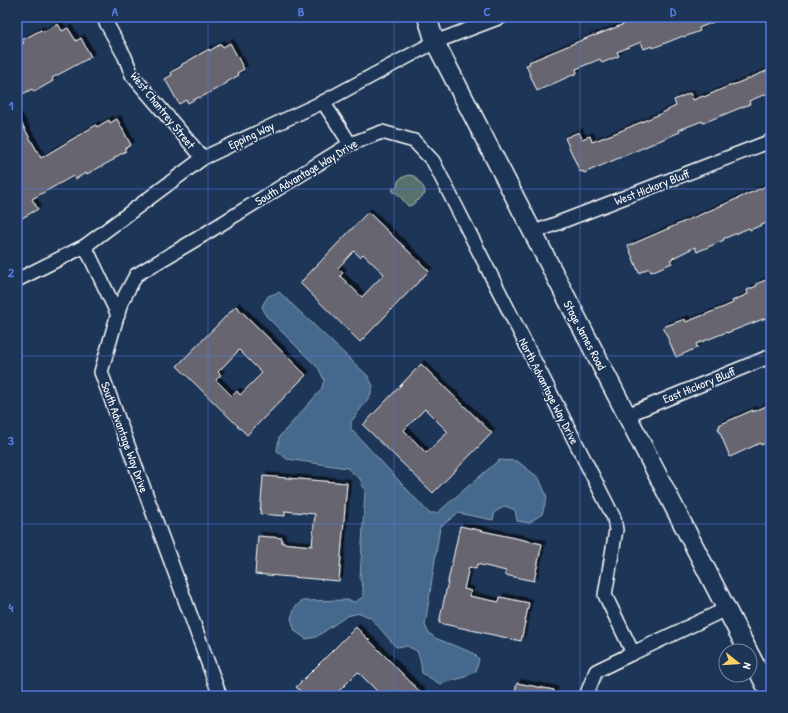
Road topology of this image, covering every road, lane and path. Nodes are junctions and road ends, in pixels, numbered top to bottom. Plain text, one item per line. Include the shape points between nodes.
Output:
1 (103, 17) edge
2 (427, 17) edge
3 (501, 17) edge
4 (435, 42) junction
5 (323, 102) junction
6 (414, 141) joint
7 (771, 141) edge
8 (350, 144) junction
9 (203, 158) junction
10 (532, 233) junction
11 (85, 246) junction
12 (17, 280) edge
13 (118, 315) junction
14 (771, 356) edge
15 (627, 415) junction
16 (726, 609) junction
17 (744, 643) edge
18 (633, 652) junction
19 (758, 671) edge
20 (220, 696) edge
21 (586, 696) edge
22 (771, 696) edge

1 - 9 street, West Chantrey Street via 132,75
2 - 4 main road, Stage James Road
3 - 4 street, Epping Way
4 - 5 street, Epping Way
4 - 10 main road, Stage James Road
5 - 8 street
5 - 9 street, Epping Way
6 - 8 street, South Advantage Way Drive via 382,132
6 - 18 street, North Advantage Way Drive via 433,161 614,518 616,530 605,595
7 - 10 street, West Hickory Bluff
8 - 13 street, South Advantage Way Drive via 136,275 121,303
9 - 11 street, Epping Way
10 - 15 main road, Stage James Road
11 - 12 street, Epping Way
11 - 13 street
13 - 20 street, South Advantage Way Drive via 101,372
14 - 15 street, East Hickory Bluff
15 - 16 main road, Stage James Road
16 - 17 main road, Stage James Road
16 - 18 street
18 - 21 street via 596,671
19 - 22 main road

